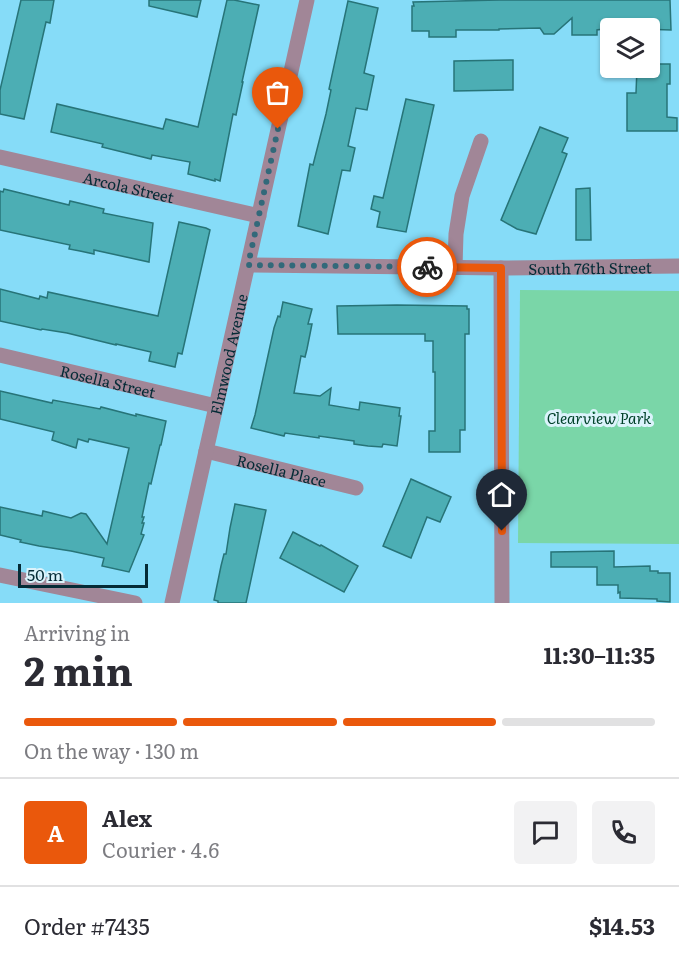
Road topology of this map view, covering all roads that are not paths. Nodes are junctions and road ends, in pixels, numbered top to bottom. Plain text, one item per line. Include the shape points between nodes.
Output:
1 (307, 0) edge
2 (481, 141) dead end
3 (0, 157) edge
4 (259, 216) junction
5 (248, 265) junction
6 (679, 266) edge
7 (455, 267) junction
8 (501, 268) junction
9 (0, 355) edge
10 (216, 406) junction
11 (206, 452) junction
12 (356, 488) dead end
13 (0, 575) edge
14 (135, 603) edge
15 (172, 603) edge
16 (502, 603) edge

1 - 4 street, Elmwood Avenue
2 - 7 street via 462,196
3 - 4 street, Arcola Street
4 - 5 street, Elmwood Avenue
5 - 7 street, South 76th Street
5 - 10 street, Elmwood Avenue
6 - 8 street, South 76th Street
7 - 8 street, South 76th Street
8 - 16 street
9 - 10 street, Rosella Street
10 - 11 street, Elmwood Avenue
11 - 12 street, Rosella Place
11 - 15 street, Elmwood Avenue
13 - 14 street

